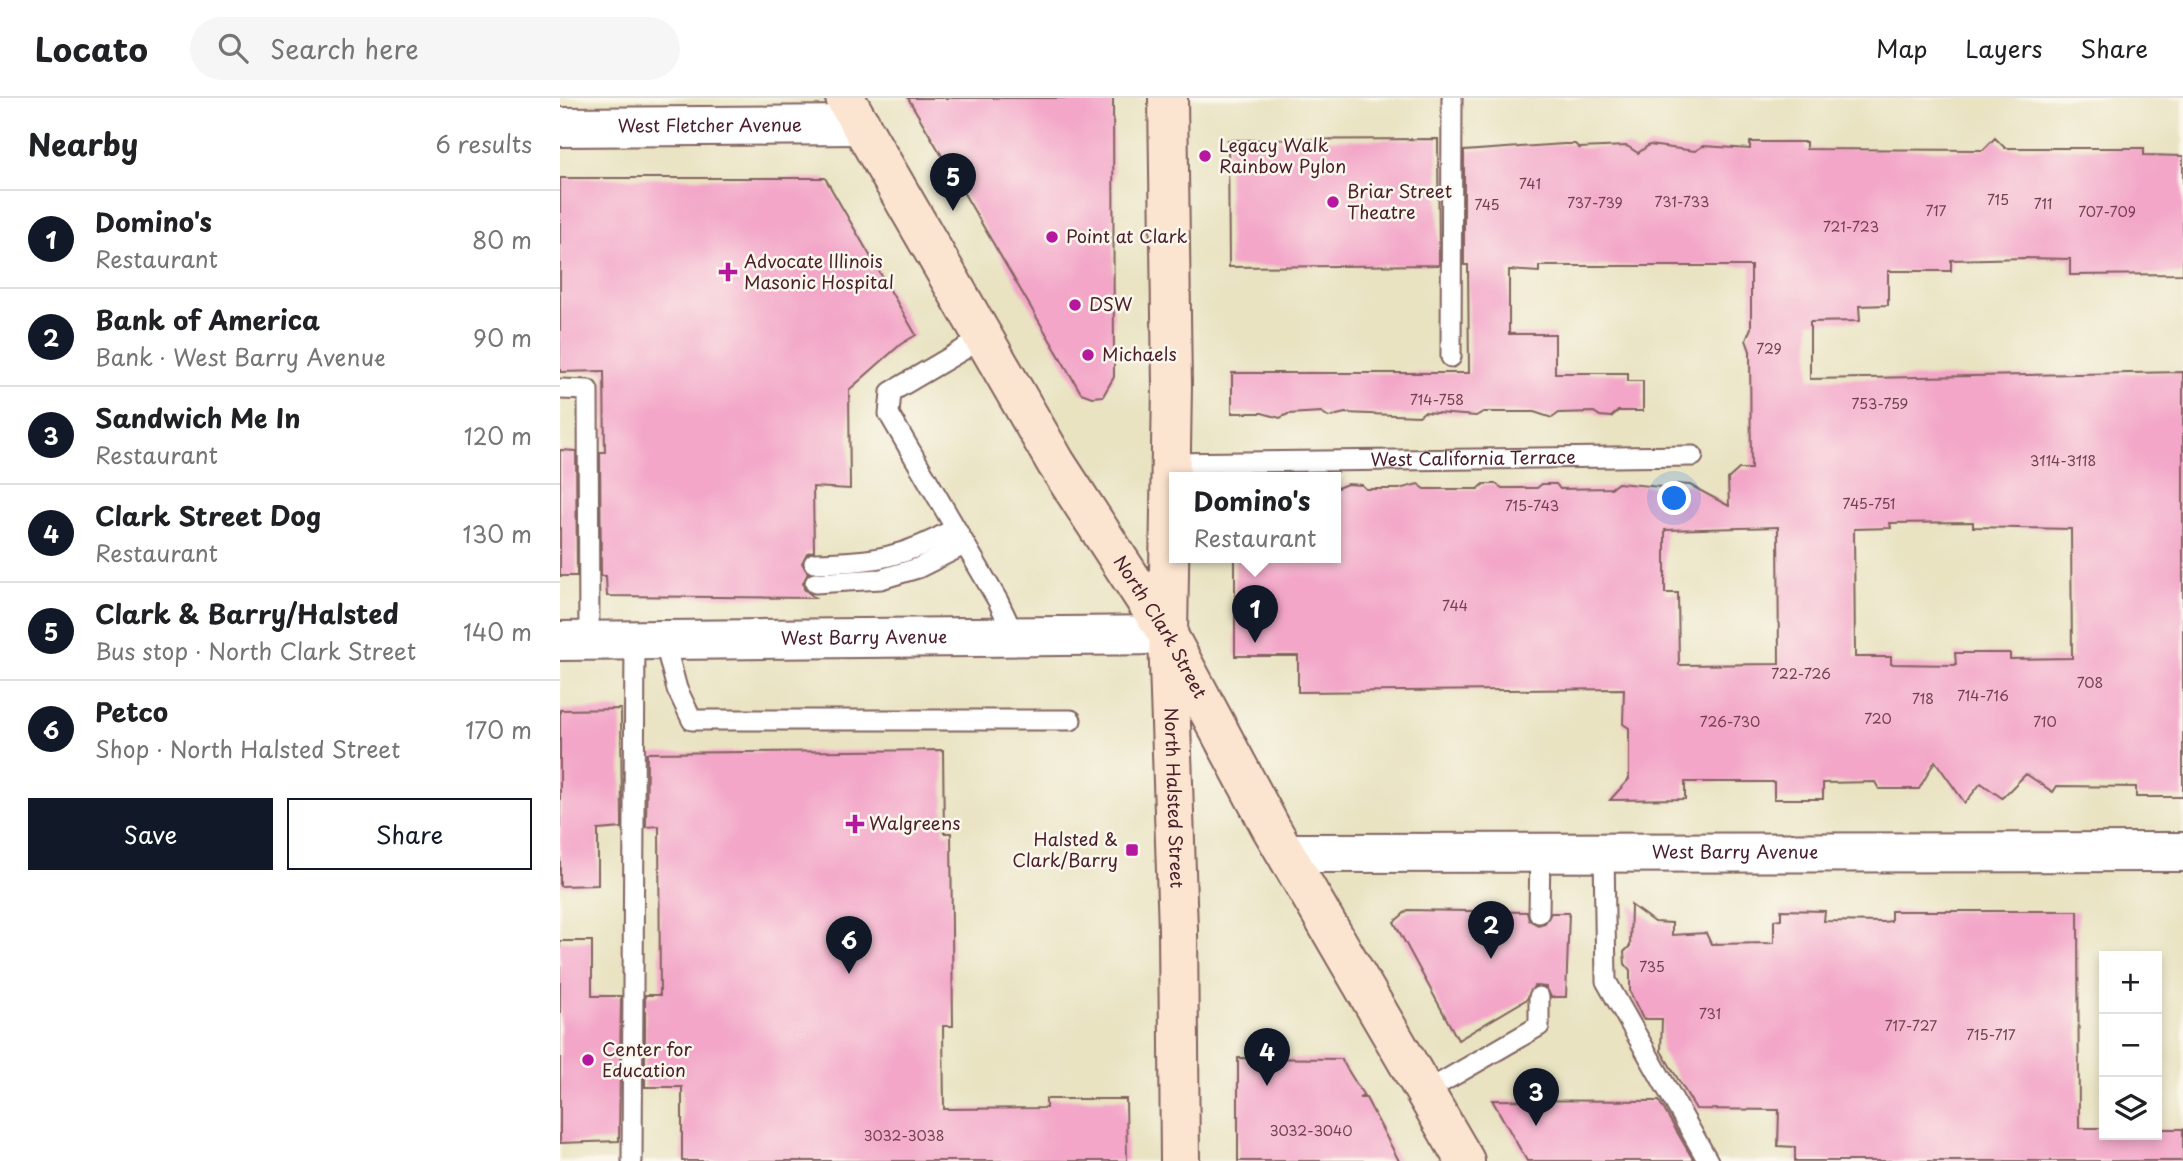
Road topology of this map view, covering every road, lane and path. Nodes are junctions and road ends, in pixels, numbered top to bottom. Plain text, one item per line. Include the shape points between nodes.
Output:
1 (1168, 98) edge
2 (1452, 98) edge
3 (853, 112) edge
4 (560, 127) edge
5 (982, 338) junction
6 (1451, 357) dead end
7 (560, 389) edge
8 (1693, 456) dead end
9 (1170, 463) junction
10 (1170, 472) edge
11 (959, 537) junction
12 (1169, 549) edge
13 (815, 573) dead end
14 (1168, 635) junction
15 (1015, 637) junction
16 (574, 640) edge
17 (650, 640) junction
18 (1071, 720) dead end
19 (1539, 852) junction
20 (2183, 852) edge
21 (1287, 853) junction
22 (1604, 853) junction
23 (1539, 912) dead end
24 (1539, 997) dead end
25 (1425, 1092) junction
26 (632, 1161) edge
27 (1180, 1161) edge
28 (1465, 1161) edge
29 (1708, 1161) edge

1 - 9 main road, North Halsted Street
2 - 6 lane
3 - 4 street, West Fletcher Avenue
3 - 5 main road, North Clark Street
5 - 11 lane via 891,392 889,414
5 - 14 main road, North Clark Street via 1056,463
7 - 16 lane via 588,390
8 - 9 lane, West California Terrace
9 - 10 main road, North Halsted Street
11 - 13 lane via 918,568 881,579
11 - 15 lane
12 - 14 main road, North Halsted Street
14 - 15 street, West Barry Avenue
14 - 21 main road, North Clark Street
14 - 27 main road, North Halsted Street
15 - 17 street, West Barry Avenue
16 - 17 street, West Barry Avenue
17 - 18 lane via 692,720
17 - 26 lane
19 - 21 street, West Barry Avenue
19 - 22 street, West Barry Avenue
19 - 23 lane
20 - 22 street, West Barry Avenue
21 - 25 main road, North Clark Street
22 - 29 lane via 1606,981
24 - 25 lane via 1539,1026
25 - 28 main road, North Clark Street

